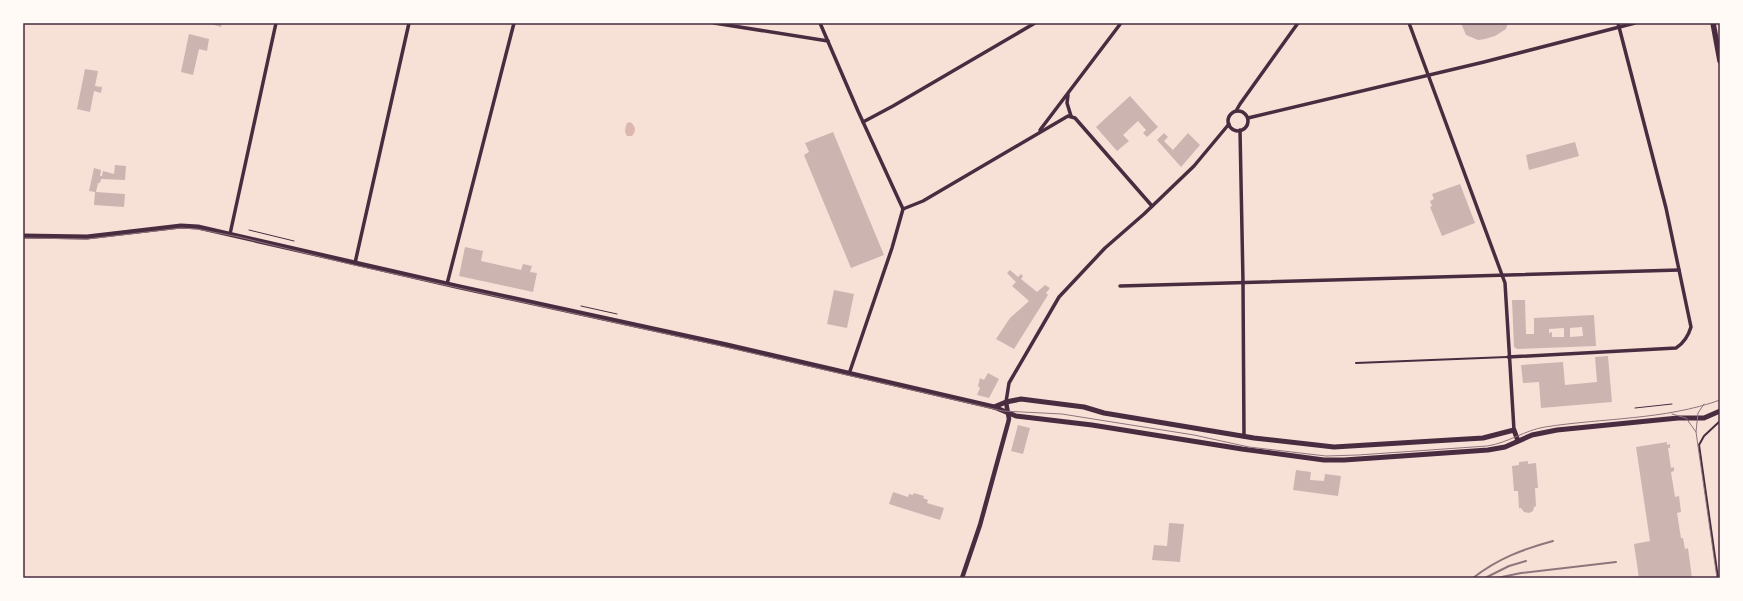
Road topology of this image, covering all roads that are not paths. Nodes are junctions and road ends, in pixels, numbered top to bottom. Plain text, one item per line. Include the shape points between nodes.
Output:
1 (276, 23) edge
2 (409, 23) edge
3 (514, 23) edge
4 (714, 23) edge
5 (820, 23) edge
6 (1035, 23) edge
7 (1121, 23) edge
8 (1298, 23) edge
9 (1408, 23) edge
10 (1635, 23) edge
11 (1712, 23) edge
12 (1618, 25) edge
13 (828, 41) junction
14 (1720, 61) edge
15 (1428, 75) junction
16 (1069, 94) junction
17 (1236, 111) junction
18 (1071, 116) junction
19 (1248, 118) junction
20 (863, 122) junction
21 (1229, 124) junction
22 (1240, 130) junction
23 (1037, 133) junction
24 (1152, 206) junction
25 (904, 209) junction
26 (230, 234) junction
27 (23, 236) edge
28 (355, 262) junction
29 (1679, 270) junction
30 (1502, 276) junction
31 (1243, 282) junction
32 (447, 284) junction
33 (1120, 286) dead end
34 (1508, 357) junction
35 (1356, 363) dead end
36 (849, 374) junction
37 (1006, 402) junction
38 (994, 407) junction
39 (1720, 410) edge
40 (1009, 416) junction
41 (1720, 421) edge
42 (1514, 430) junction
43 (1244, 437) junction
44 (1518, 441) junction
45 (962, 578) edge
46 (1718, 578) edge

1 - 26 street
2 - 28 street
3 - 32 street
4 - 13 street
5 - 13 street
6 - 20 street
7 - 16 street
8 - 17 street
9 - 15 street
10 - 12 street
11 - 14 main road
12 - 15 street
12 - 29 street via 1666,208
13 - 20 street
15 - 19 street
15 - 30 street
16 - 18 street via 1067,103
16 - 23 street
17 - 19 street via 1245,113
17 - 21 street via 1230,116
18 - 23 street
18 - 24 street
19 - 22 street via 1246,127
20 - 25 street
21 - 22 street
21 - 24 street via 1203,156
22 - 31 street
23 - 25 street via 923,201
24 - 37 street via 1105,248 1059,297 1009,383
25 - 36 street
26 - 27 main road via 181,226 87,236
26 - 28 main road
28 - 32 main road
29 - 30 street
29 - 34 street via 1691,327 1688,336 1676,348
30 - 31 street
30 - 34 street via 1505,283
31 - 33 street
31 - 43 street
32 - 36 main road
34 - 35 lane
34 - 42 street
36 - 38 main road
37 - 38 main road
37 - 40 street
37 - 43 main road via 1021,400 1084,407 1104,413
38 - 40 main road
39 - 44 main road via 1704,418 1678,418 1557,430
40 - 44 main road via 1092,425 1324,460 1395,458 1488,450
40 - 45 street via 980,525
41 - 46 lane via 1704,436 1699,445
42 - 43 main road via 1483,438 1334,447
42 - 44 main road

